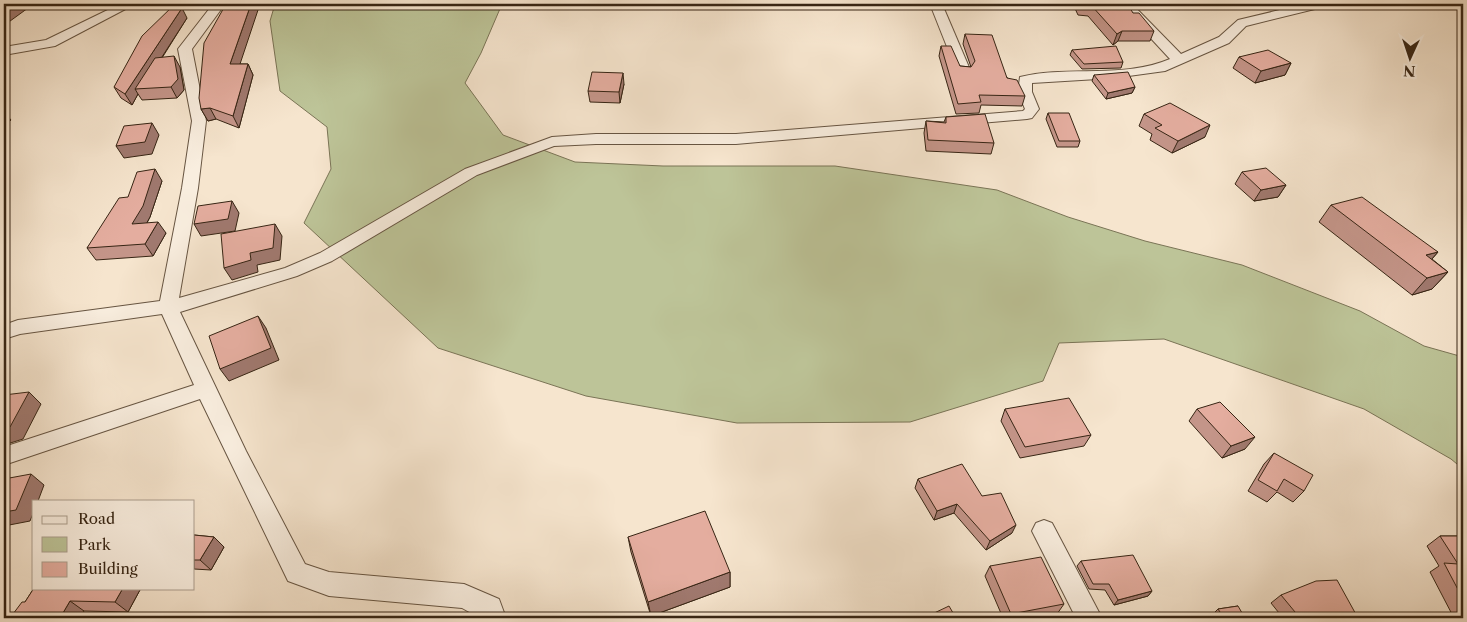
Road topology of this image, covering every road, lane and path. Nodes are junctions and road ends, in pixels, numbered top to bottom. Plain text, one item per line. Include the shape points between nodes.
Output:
1 (129, 4) edge
2 (219, 4) edge
3 (936, 4) edge
4 (1125, 4) edge
5 (1318, 4) edge
6 (4, 50) edge
7 (1180, 60) junction
8 (964, 72) edge
9 (168, 308) junction
10 (4, 332) edge
11 (206, 389) junction
12 (4, 456) edge
13 (1044, 532) dead end
14 (493, 618) edge
15 (1089, 618) edge

1 - 6 street via 50,43
2 - 9 street via 185,49 198,121 190,188
3 - 8 street
4 - 7 street
5 - 7 street via 1242,23 1224,40
7 - 9 street via 1160,68 1114,74 1025,80 1025,92 1032,109 1028,115 1006,118 736,139 552,142 471,172 326,257 291,272
9 - 10 street via 18,327
9 - 11 street
11 - 12 street
11 - 14 street via 297,573 329,584 464,596 490,608
13 - 15 street

